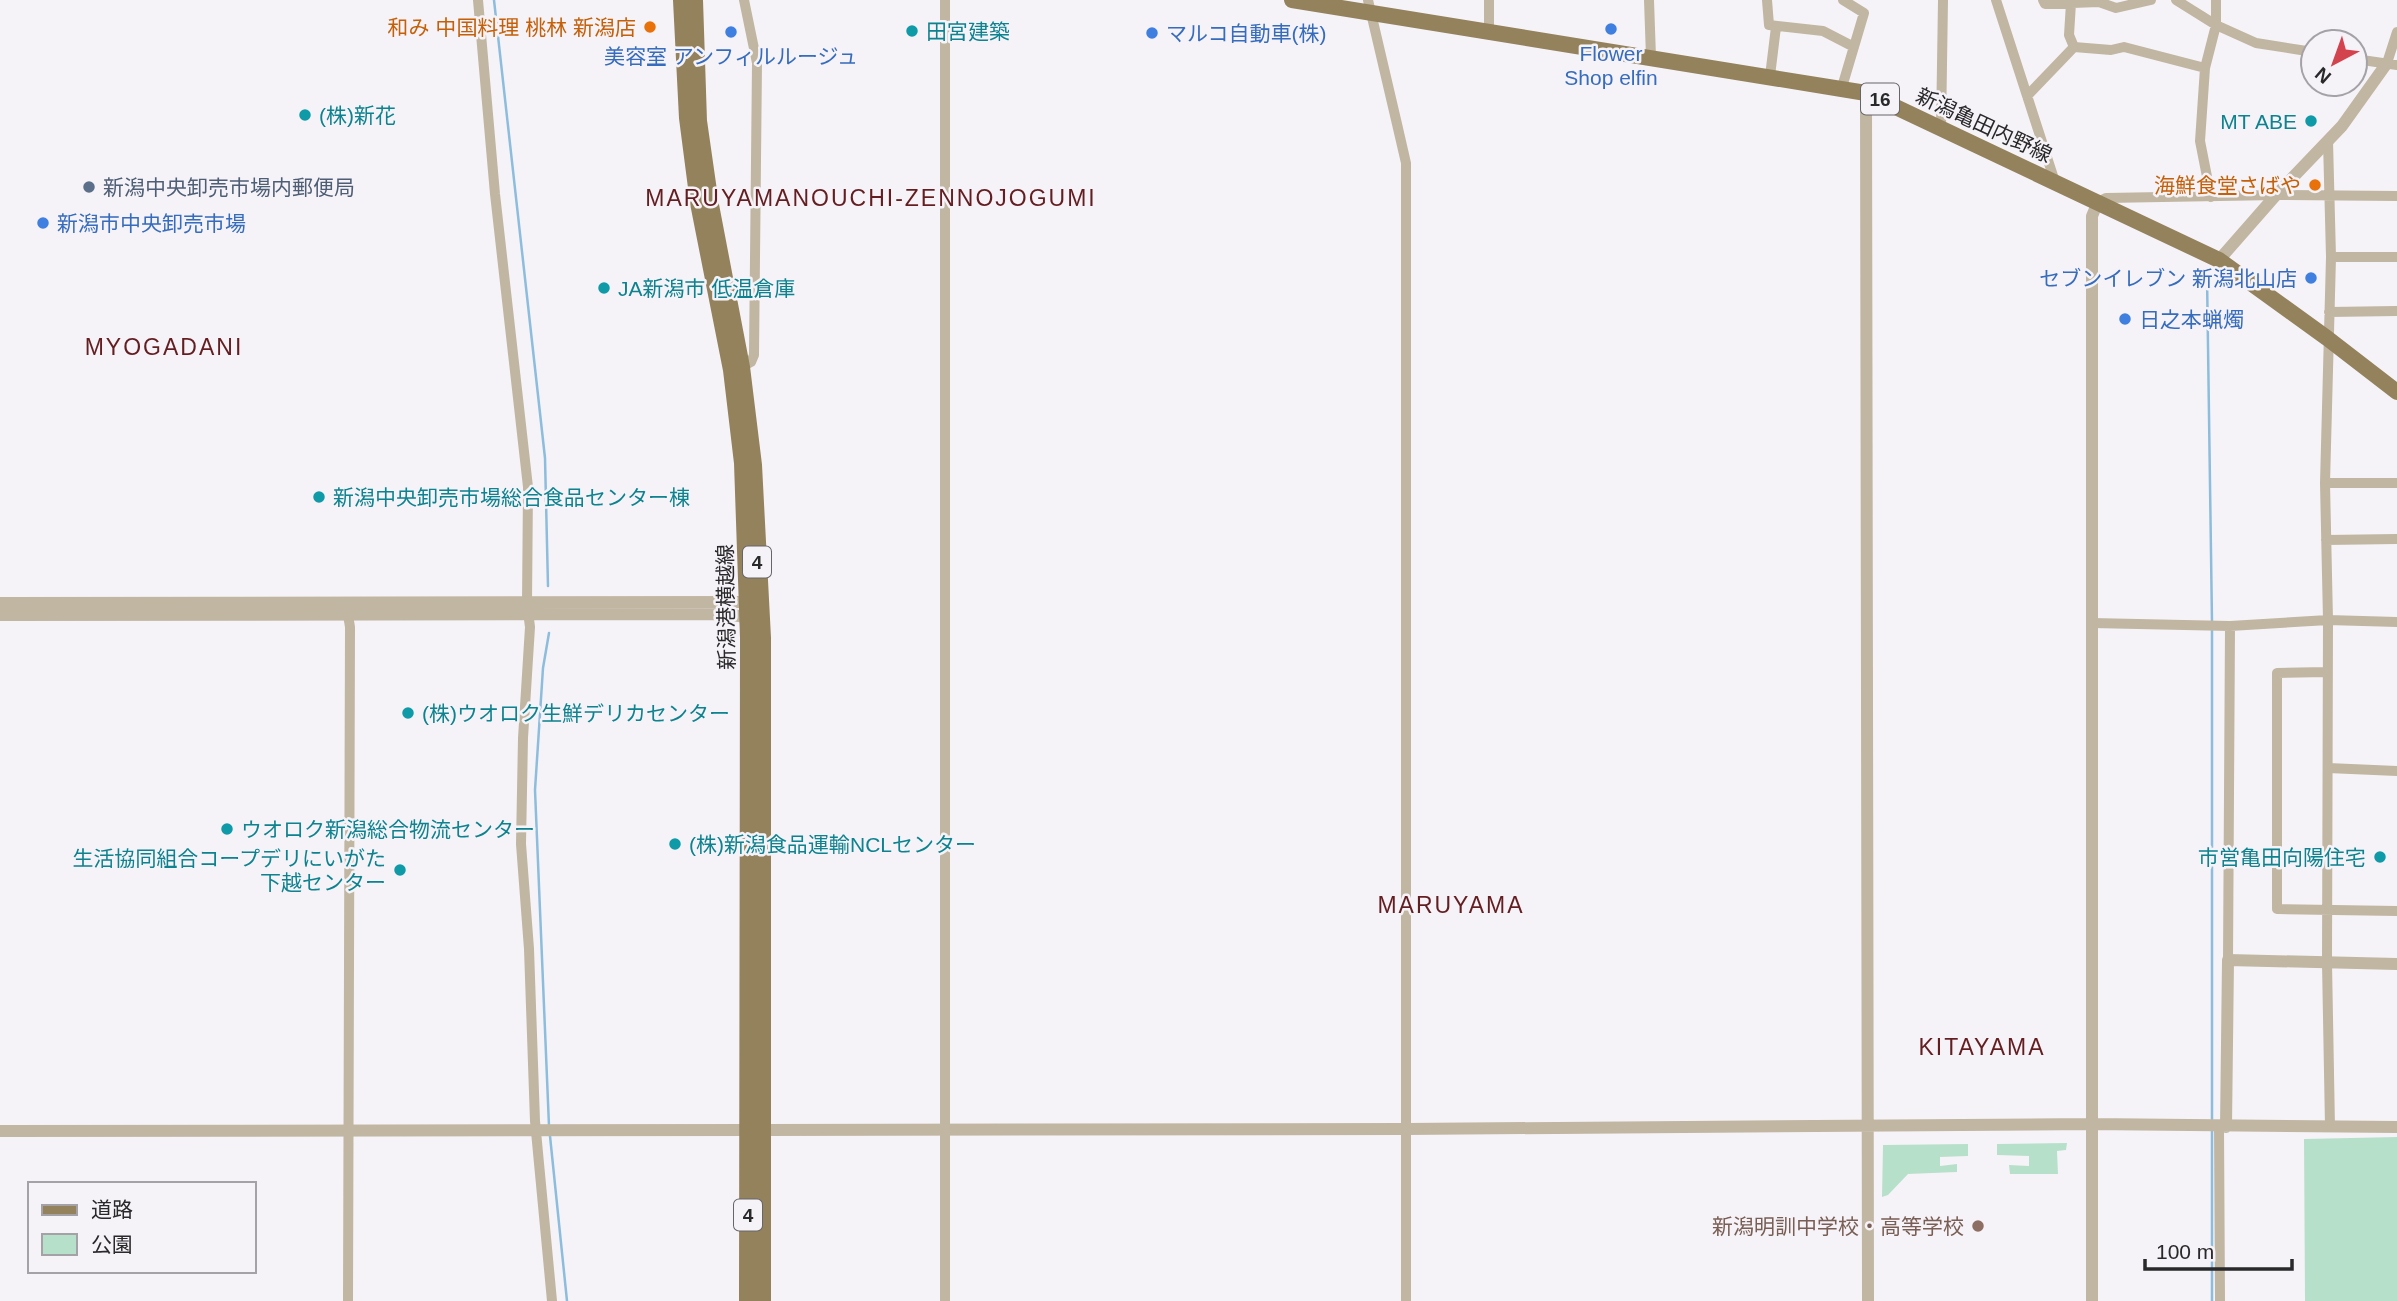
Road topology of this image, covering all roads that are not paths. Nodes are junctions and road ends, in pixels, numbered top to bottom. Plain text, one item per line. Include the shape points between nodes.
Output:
1 (478, 0) edge
2 (681, 0) edge
3 (695, 0) edge
4 (744, 0) edge
5 (945, 0) edge
6 (1292, 0) edge
7 (1489, 0) edge
8 (1648, 0) edge
9 (1767, 0) edge
10 (1843, 0) edge
11 (1943, 0) edge
12 (1996, 0) edge
13 (2043, 0) edge
14 (2151, 0) edge
15 (2176, 0) edge
16 (2216, 0) edge
17 (2071, 3) junction
18 (1369, 6) edge
19 (2216, 25) junction
20 (1776, 27) junction
21 (1489, 31) junction
22 (2397, 32) edge
23 (1854, 47) junction
24 (2074, 47) junction
25 (2299, 50) edge
26 (1651, 57) junction
27 (2369, 61) edge
28 (2392, 64) edge
29 (2205, 68) junction
30 (1770, 76) junction
31 (1842, 87) junction
32 (1866, 93) junction
33 (2027, 96) junction
34 (1941, 129) junction
35 (2328, 141) junction
36 (2055, 182) junction
37 (2276, 195) junction
38 (2397, 196) edge
39 (2211, 197) junction
40 (2331, 197) junction
41 (2098, 202) junction
42 (2330, 257) junction
43 (2397, 257) edge
44 (2218, 260) junction
45 (2397, 311) edge
46 (2329, 312) junction
47 (2327, 338) junction
48 (742, 367) junction
49 (2397, 393) edge
50 (2325, 483) junction
51 (2397, 483) edge
52 (2397, 539) edge
53 (2326, 540) junction
54 (0, 603) edge
55 (528, 609) junction
56 (753, 610) junction
57 (0, 615) edge
58 (348, 615) junction
59 (2328, 620) junction
60 (2397, 622) edge
61 (2092, 623) junction
62 (2230, 626) junction
63 (2326, 672) junction
64 (2328, 768) junction
65 (2397, 771) edge
66 (2329, 911) junction
67 (2397, 911) edge
68 (2228, 960) junction
69 (2327, 963) junction
70 (2397, 964) edge
71 (2091, 1124) junction
72 (1867, 1126) junction
73 (2223, 1127) junction
74 (2330, 1127) junction
75 (2397, 1127) edge
76 (756, 1129) junction
77 (944, 1129) junction
78 (1405, 1129) junction
79 (0, 1131) edge
80 (349, 1131) junction
81 (536, 1131) junction
82 (348, 1301) edge
83 (552, 1301) edge
84 (747, 1301) edge
85 (764, 1301) edge
86 (945, 1301) edge
87 (1406, 1301) edge
88 (1868, 1301) edge
89 (2092, 1301) edge
90 (2220, 1301) edge

1 - 55 street via 528,487
2 - 56 main road, 新潟港横越線 / 4 via 687,118 698,203 731,370
3 - 48 main road, 新潟港横越線 / 4 via 699,121
4 - 48 street via 757,63 754,355
5 - 77 street
6 - 18 main road, 新潟亀田内野線 / 16
7 - 21 street
8 - 26 street
9 - 20 street via 1769,25
10 - 23 street via 1864,13
11 - 34 street
12 - 33 street
13 - 17 street via 2045,4
14 - 17 street via 2116,8 2099,2
15 - 19 street
16 - 19 street
17 - 24 street via 2069,35
18 - 21 main road, 新潟亀田内野線 / 16
18 - 78 street via 1406,163
19 - 25 street via 2256,43
19 - 29 street
20 - 23 street via 1823,31
20 - 30 street
21 - 26 main road, 新潟亀田内野線 / 16
22 - 28 street
23 - 31 street
24 - 29 street via 2111,51 2123,47
24 - 33 street
26 - 30 main road, 新潟亀田内野線 / 16
27 - 28 street
28 - 35 street
29 - 39 street via 2200,141
30 - 31 main road, 新潟亀田内野線 / 16
31 - 32 main road, 新潟亀田内野線 / 16
32 - 34 main road, 新潟亀田内野線 / 16
32 - 72 street
33 - 36 street
34 - 36 main road, 新潟亀田内野線 / 16
35 - 37 street
35 - 40 street
36 - 41 main road, 新潟亀田内野線 / 16
37 - 39 street
37 - 40 street
37 - 44 street
38 - 40 street
39 - 41 street via 2106,198
40 - 42 street
41 - 44 main road, 新潟亀田内野線 / 16
41 - 61 street via 2092,216
42 - 43 street
42 - 46 street
44 - 47 main road, 新潟亀田内野線 / 16
45 - 46 street
46 - 47 street
47 - 49 main road, 新潟亀田内野線 / 16
47 - 50 street
48 - 56 main road, 新潟港横越線 / 4 via 754,465
50 - 51 street
50 - 53 street
52 - 53 street
53 - 59 street
54 - 55 street
55 - 56 street via 724,614
55 - 58 street
55 - 81 street via 521,844
56 - 76 main road, 新潟港横越線 / 4 via 763,638
57 - 58 street
58 - 80 street
59 - 60 street
59 - 62 street
59 - 63 street
61 - 62 street
61 - 71 street
62 - 68 street
63 - 64 street
63 - 66 street via 2277,673 2277,909
64 - 65 street
64 - 66 street
66 - 67 street
66 - 69 street
68 - 69 street
68 - 73 street
69 - 70 street
69 - 74 street
71 - 72 street
71 - 73 street
71 - 89 street
72 - 78 street
72 - 88 street
73 - 74 street
73 - 90 street
74 - 75 street
76 - 77 street
76 - 81 street
76 - 84 main road, 新潟港横越線 / 4
76 - 85 main road, 新潟港横越線 / 4
77 - 78 street
77 - 86 street
78 - 87 street
79 - 80 street
80 - 81 street
80 - 82 street
81 - 83 street

